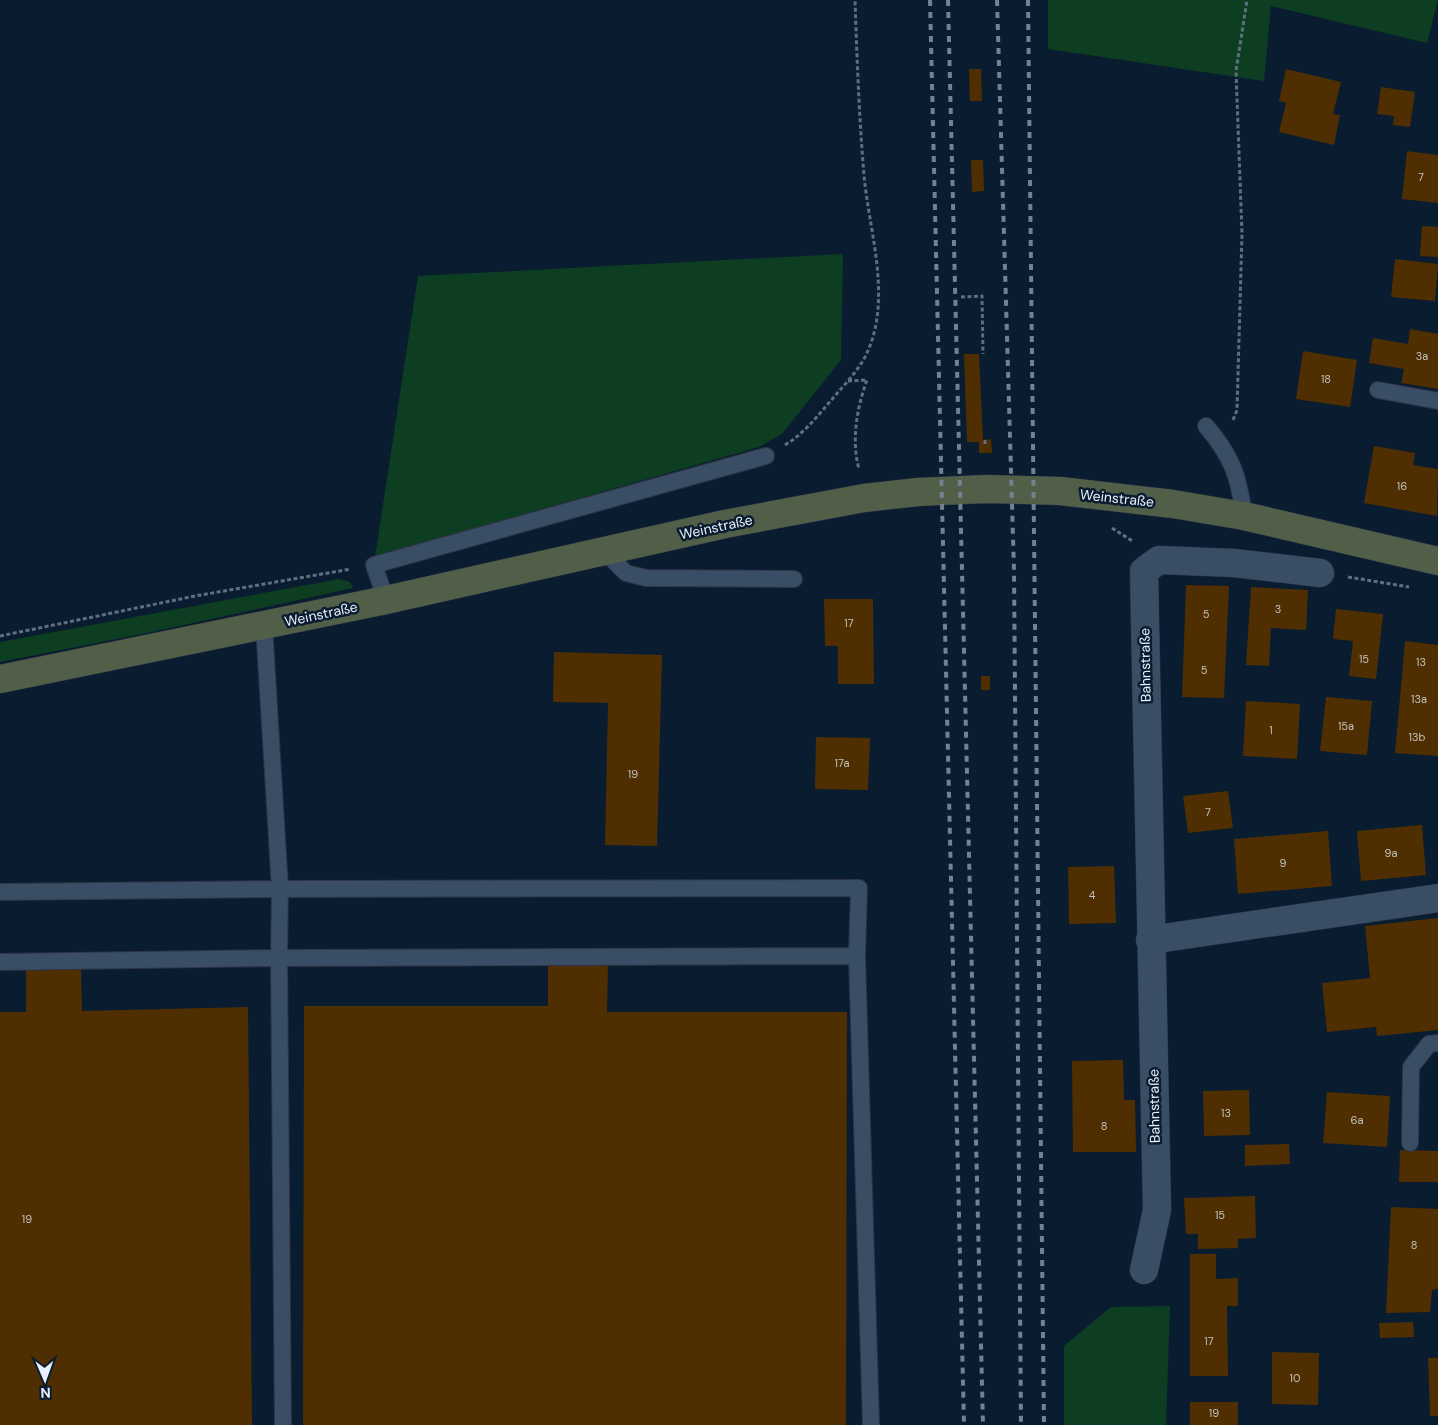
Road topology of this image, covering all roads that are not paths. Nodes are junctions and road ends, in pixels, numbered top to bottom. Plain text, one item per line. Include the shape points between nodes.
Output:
1 (1378, 390) dead end
2 (1438, 401) edge
3 (1206, 426) dead end
4 (766, 456) road end
5 (1244, 516) junction
6 (605, 552) junction
7 (1438, 561) edge
8 (1320, 573) road end
9 (794, 579) dead end
10 (386, 600) junction
11 (264, 625) junction
12 (0, 679) edge
13 (280, 889) junction
14 (0, 892) edge
15 (1438, 898) edge
16 (1150, 940) junction
17 (858, 956) junction
18 (279, 958) junction
19 (0, 962) edge
20 (1438, 1043) edge
21 (1410, 1143) dead end
22 (1144, 1270) dead end
23 (283, 1425) edge
24 (871, 1425) edge

1 - 2 lane
3 - 5 lane via 1223,446 1240,484
4 - 10 lane via 374,565
5 - 6 main road, Weinstraße via 1173,504 986,488 864,498 725,524
5 - 7 main road, Weinstraße
6 - 9 lane via 626,573 646,578
6 - 10 main road, Weinstraße
8 - 16 street, Bahnstraße via 1234,563 1159,560 1144,571
10 - 11 main road, Weinstraße
11 - 12 main road, Weinstraße
11 - 13 lane
13 - 14 lane
13 - 17 lane via 859,888
13 - 18 lane
15 - 16 street
16 - 22 street, Bahnstraße via 1157,1210
17 - 18 lane
17 - 24 lane
18 - 19 lane
18 - 23 lane
20 - 21 lane via 1429,1044 1411,1067

